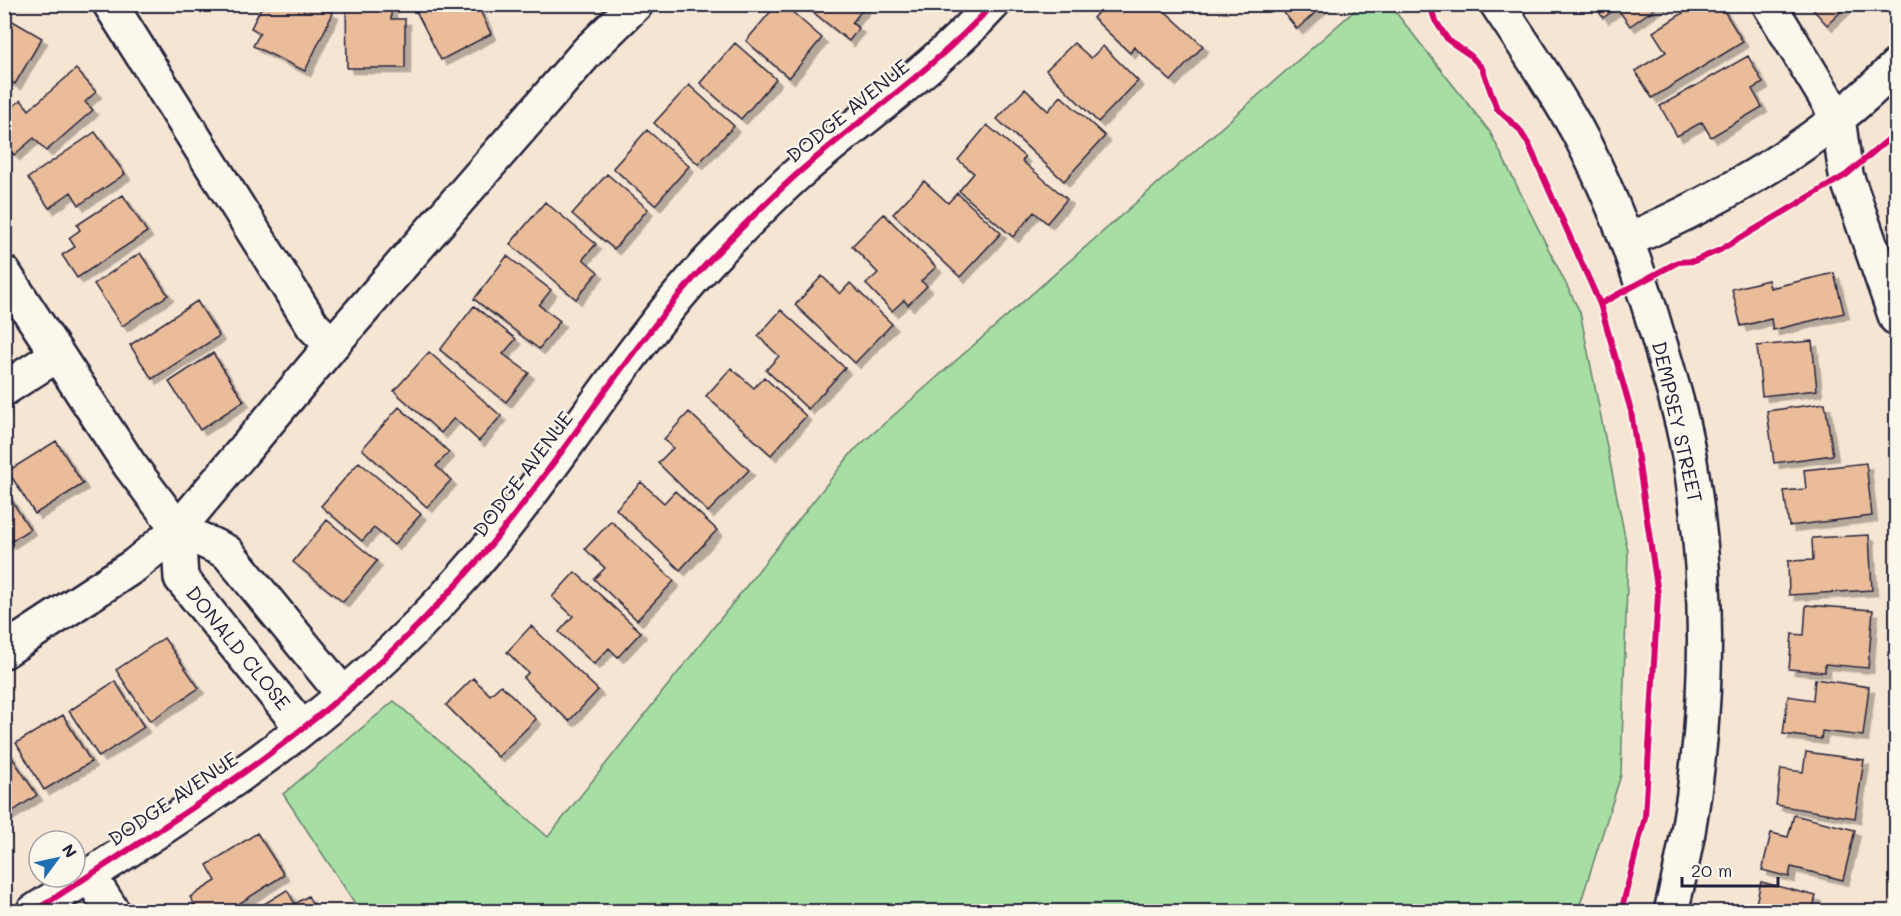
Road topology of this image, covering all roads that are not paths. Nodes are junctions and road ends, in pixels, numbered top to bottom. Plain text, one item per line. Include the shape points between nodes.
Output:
1 (110, 4) edge
2 (636, 4) edge
3 (993, 4) edge
4 (1497, 4) edge
5 (1770, 4) edge
6 (1896, 66) edge
7 (1838, 118) junction
8 (1628, 240) junction
9 (4, 273) edge
10 (1896, 318) edge
11 (332, 345) junction
12 (57, 355) junction
13 (4, 389) edge
14 (178, 529) junction
15 (4, 651) edge
16 (343, 694) junction
17 (302, 728) junction
18 (89, 875) junction
19 (33, 912) edge
20 (113, 912) edge
21 (1671, 912) edge

1 - 11 street via 313,326
2 - 11 street via 586,52
3 - 16 street, DODGE AVENUE via 953,45 795,176 715,255 629,357 502,532 410,632
4 - 8 street, DEMPSEY STREET via 1577,130
5 - 7 street
6 - 7 street
7 - 8 street via 1790,155 1735,188
7 - 10 street via 1846,175
8 - 21 street, DEMPSEY STREET via 1676,400 1692,473 1702,562 1703,720 1693,799
9 - 12 street
11 - 14 street
12 - 13 street
12 - 14 street via 129,464
14 - 15 street via 135,565
14 - 16 street via 227,552
14 - 17 street, DONALD CLOSE via 182,578
16 - 17 street, DODGE AVENUE
17 - 18 street, DODGE AVENUE via 225,786
18 - 19 street, DODGE AVENUE
18 - 20 street

